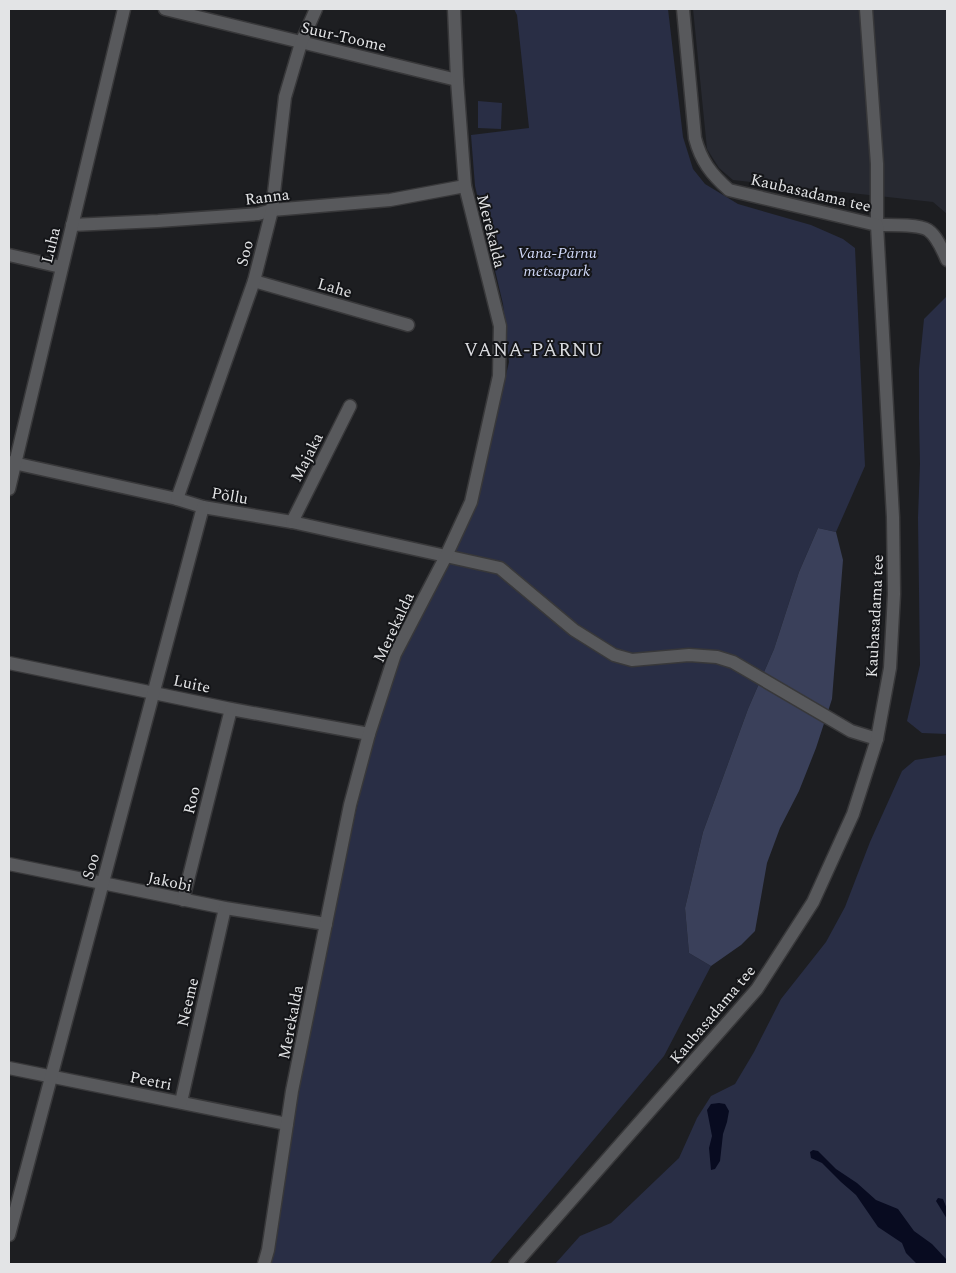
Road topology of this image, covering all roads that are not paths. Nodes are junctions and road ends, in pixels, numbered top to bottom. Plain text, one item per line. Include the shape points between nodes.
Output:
1 (124, 9) edge
2 (165, 9) edge
3 (316, 9) edge
4 (454, 9) edge
5 (683, 9) edge
6 (866, 9) edge
7 (301, 43) junction
8 (457, 80) junction
9 (465, 186) junction
10 (272, 210) junction
11 (72, 225) junction
12 (877, 225) junction
13 (941, 238) edge
14 (9, 255) edge
15 (947, 260) edge
16 (61, 267) junction
17 (254, 281) junction
18 (408, 324) dead end
19 (350, 406) dead end
20 (12, 463) edge
21 (9, 489) edge
22 (177, 499) junction
23 (203, 507) junction
24 (292, 522) junction
25 (446, 556) junction
26 (9, 663) edge
27 (154, 692) junction
28 (231, 709) junction
29 (369, 734) junction
30 (877, 739) junction
31 (9, 864) edge
32 (102, 883) junction
33 (183, 900) junction
34 (225, 908) junction
35 (326, 924) junction
36 (9, 1068) edge
37 (51, 1077) junction
38 (180, 1102) junction
39 (288, 1124) junction
40 (9, 1235) edge
41 (264, 1264) edge
42 (515, 1264) edge

1 - 11 street, Luha
2 - 7 street, Suur-Toome
3 - 7 street, Soo
4 - 8 street, Merekalda
5 - 12 street, Kaubasadama tee via 695,138 699,154 718,180 729,190
6 - 12 street via 877,164
7 - 8 street, Suur-Toome
7 - 10 street, Soo via 285,98
8 - 9 street, Merekalda
9 - 10 street, Ranna via 390,200
9 - 25 street, Merekalda via 500,326 499,376 471,502
10 - 11 street, Ranna via 258,214
10 - 17 street, Soo
11 - 16 street, Luha
12 - 13 street via 928,229
12 - 30 street, Kaubasadama tee via 893,517 894,594 890,668
13 - 15 street
14 - 16 street
16 - 20 street, Luha
17 - 18 street, Lahe
17 - 22 street, Soo
19 - 24 street, Majaka
20 - 21 street, Luha
20 - 22 street, Põllu
22 - 23 street, Põllu
23 - 24 street, Põllu
23 - 27 street, Soo
24 - 25 street, Põllu
25 - 29 street, Merekalda via 395,654
25 - 30 street, Põllu via 500,568 574,630 614,655 632,660 689,655 733,662 851,731
26 - 27 street, Luite
27 - 28 street, Luite
27 - 32 street, Soo
28 - 29 street, Luite
28 - 33 street, Roo
29 - 35 street, Merekalda via 350,805
30 - 42 street, Kaubasadama tee via 853,814 814,902 758,989
31 - 32 street, Jakobi
32 - 33 street, Jakobi
32 - 37 street, Soo
33 - 34 street, Jakobi
34 - 35 street, Jakobi
34 - 38 street, Neeme
35 - 39 street, Merekalda
36 - 37 street, Peetri
37 - 38 street, Peetri
37 - 40 street, Soo
38 - 39 street, Peetri
39 - 41 street, Merekalda

